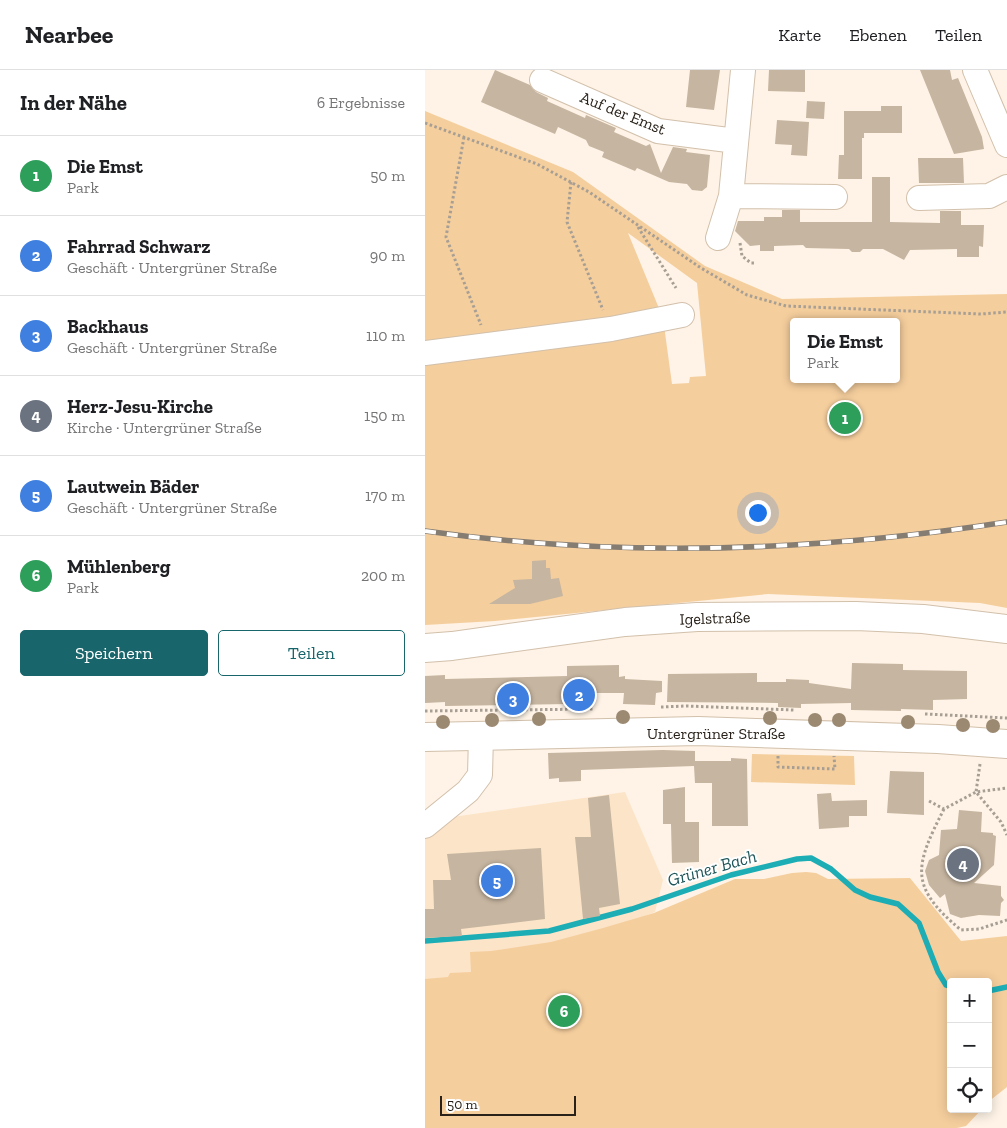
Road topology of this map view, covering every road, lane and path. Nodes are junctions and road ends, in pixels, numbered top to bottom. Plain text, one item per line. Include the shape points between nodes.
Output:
1 (743, 70) edge
2 (975, 70) edge
3 (542, 80) dead end
4 (464, 137) dead end
5 (735, 140) junction
6 (1007, 145) edge
7 (571, 182) dead end
8 (1007, 187) edge
9 (731, 196) junction
10 (835, 197) dead end
11 (919, 198) dead end
12 (637, 224) dead end
13 (729, 238) joint
14 (756, 263) dead end
15 (675, 288) dead end
16 (683, 315) dead end
17 (611, 329) junction
18 (489, 345) junction
19 (425, 353) edge
20 (1007, 628) edge
21 (425, 648) edge
22 (481, 736) junction
23 (425, 737) edge
24 (995, 742) edge
25 (1007, 788) edge
26 (976, 792) junction
27 (929, 801) dead end
28 (944, 810) junction
29 (425, 826) edge
30 (1007, 834) edge
31 (1007, 920) edge

1 - 5 street
2 - 6 street
3 - 5 street, Auf der Emst via 659,131
4 - 18 path via 446,237
5 - 9 street
7 - 17 path via 567,222
8 - 11 street via 989,196
9 - 10 street
9 - 13 street
12 - 15 path
13 - 14 path via 739,244 742,256
16 - 17 street
17 - 18 street
18 - 19 street
20 - 21 main road, Igelstraße via 856,616 697,617 625,622
22 - 23 main road, Untergrüner Straße
22 - 24 main road, Untergrüner Straße via 698,731
22 - 29 street via 480,775 468,791
24 - 26 path
25 - 26 path
26 - 28 path
26 - 30 path
27 - 28 path
28 - 31 path via 928,842 921,869 925,892 944,916 961,930 979,929

